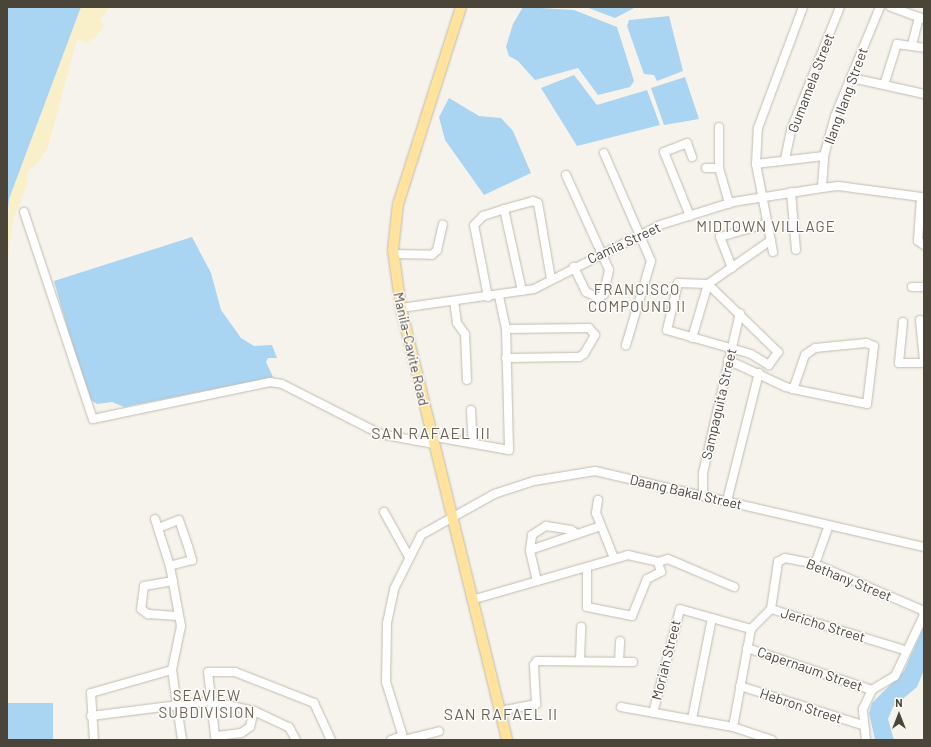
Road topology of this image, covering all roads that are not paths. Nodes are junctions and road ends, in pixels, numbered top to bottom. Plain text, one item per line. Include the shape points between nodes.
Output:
1 (461, 7) edge
2 (803, 7) edge
3 (840, 7) edge
4 (880, 7) edge
5 (891, 7) edge
6 (922, 18) edge
7 (912, 45) junction
8 (924, 48) edge
9 (852, 78) junction
10 (884, 85) junction
11 (924, 94) edge
12 (719, 127) dead end
13 (604, 153) dead end
14 (824, 156) junction
15 (692, 157) dead end
16 (785, 159) junction
17 (756, 164) junction
18 (706, 168) dead end
19 (719, 168) junction
20 (566, 175) dead end
21 (822, 188) junction
22 (791, 192) junction
23 (762, 196) junction
24 (729, 204) junction
25 (504, 209) junction
26 (24, 212) dead end
27 (690, 216) junction
28 (768, 223) junction
29 (443, 225) dead end
30 (639, 232) junction
31 (771, 240) junction
32 (922, 245) edge
33 (796, 250) dead end
34 (773, 252) dead end
35 (600, 253) junction
36 (393, 254) junction
37 (574, 267) junction
38 (732, 268) junction
39 (551, 278) junction
40 (708, 284) junction
41 (912, 287) dead end
42 (924, 287) edge
43 (522, 292) junction
44 (500, 296) junction
45 (488, 297) junction
46 (454, 301) junction
47 (401, 308) junction
48 (740, 313) junction
49 (920, 320) dead end
50 (903, 322) dead end
51 (506, 329) junction
52 (692, 338) junction
53 (626, 345) dead end
54 (732, 348) junction
55 (506, 358) junction
56 (728, 360) junction
57 (924, 362) edge
58 (759, 373) junction
59 (467, 380) dead end
60 (793, 389) junction
61 (471, 410) dead end
62 (435, 439) junction
63 (473, 443) junction
64 (703, 495) junction
65 (598, 500) dead end
66 (727, 501) junction
67 (384, 512) dead end
68 (452, 517) junction
69 (155, 518) dead end
70 (826, 524) junction
71 (601, 526) junction
72 (158, 528) junction
73 (577, 534) junction
74 (924, 548) edge
75 (530, 550) junction
76 (409, 557) junction
77 (614, 558) junction
78 (658, 562) junction
79 (815, 564) junction
80 (170, 566) junction
81 (587, 568) junction
82 (173, 581) junction
83 (537, 581) junction
84 (734, 587) dead end
85 (475, 599) junction
86 (771, 609) junction
87 (177, 616) junction
88 (712, 618) junction
89 (581, 627) dead end
90 (751, 629) junction
91 (620, 641) dead end
92 (747, 648) junction
93 (904, 650) junction
94 (580, 661) junction
95 (620, 662) junction
96 (633, 662) dead end
97 (172, 670) junction
98 (740, 686) junction
99 (872, 690) junction
100 (210, 701) junction
101 (177, 704) junction
102 (621, 707) dead end
103 (254, 710) junction
104 (500, 711) junction
105 (653, 713) junction
106 (91, 716) junction
107 (692, 719) junction
108 (862, 725) junction
109 (733, 727) junction
110 (440, 731) dead end
111 (403, 739) edge
112 (94, 740) edge
113 (182, 740) edge
114 (296, 740) edge
115 (331, 740) edge
116 (391, 740) edge
117 (507, 740) edge
118 (772, 740) edge
119 (866, 740) edge

1 - 36 main road, Manila-Cavite Road via 398,204
2 - 17 street via 758,128
3 - 16 street, Gumamela Street via 791,130
4 - 9 street, Ilang Ilang Street
5 - 6 street
6 - 7 street
7 - 8 street
7 - 10 street via 897,44
9 - 10 street
9 - 14 street, Ilang Ilang Street via 835,116
10 - 11 street
12 - 19 street
13 - 30 street
14 - 16 street
14 - 21 street, Ilang Ilang Street
15 - 27 street via 687,143 664,152
16 - 17 street
17 - 23 street
18 - 19 street
19 - 24 street
20 - 35 street
21 - 22 street, Camia Street
21 - 32 street, Camia Street via 838,186 921,197
22 - 23 street, Camia Street
22 - 33 street
23 - 24 street, Camia Street
23 - 28 street
24 - 27 street, Camia Street
25 - 39 street via 533,201 538,203
25 - 43 street
25 - 45 street via 483,216 474,224
26 - 62 street via 93,419 270,382 282,384 380,434
27 - 30 street, Camia Street
28 - 31 street
28 - 38 street via 720,237
29 - 36 street via 437,250 432,255
30 - 35 street, Camia Street
30 - 53 street via 651,262
31 - 34 street
31 - 38 street
35 - 37 street, Camia Street
35 - 37 street via 609,270 604,294 599,298 586,292
36 - 47 main road, Manila-Cavite Road
37 - 39 street, Camia Street
38 - 40 street
39 - 43 street, Camia Street
40 - 48 street
40 - 52 street
40 - 52 street via 678,283 666,330
41 - 42 street
43 - 44 street, Camia Street
44 - 45 street, Camia Street
44 - 51 street
45 - 46 street, Camia Street
46 - 47 street, Camia Street
46 - 59 street via 457,323 465,334
47 - 62 main road, Manila-Cavite Road
48 - 54 street, Sampaguita Street
48 - 54 street via 778,352 769,365
49 - 57 street
50 - 57 street via 899,363
51 - 55 street
51 - 55 street via 588,328 595,335 584,354 579,357
52 - 54 street
54 - 56 street, Sampaguita Street
55 - 63 street via 508,450
56 - 58 street
56 - 64 street, Sampaguita Street via 703,474
58 - 60 street
58 - 66 street
60 - 60 street via 867,404 874,346 866,344 815,348 805,355
61 - 63 street
62 - 63 street
62 - 68 main road, Manila-Cavite Road
64 - 66 street, Daang Bakal Street
64 - 68 street, Daang Bakal Street via 591,471 505,489
65 - 71 street via 596,513
66 - 70 street, Daang Bakal Street
67 - 76 street
68 - 76 street, Daang Bakal Street via 421,535
68 - 85 main road, Manila-Cavite Road
69 - 72 street
70 - 74 street, Daang Bakal Street
70 - 79 street
71 - 73 street
71 - 77 street
72 - 80 street
72 - 80 street via 179,520 188,546 192,560
73 - 75 street
73 - 75 street via 571,530 543,527 532,535
75 - 83 street
76 - 111 street, Daang Bakal Street via 390,601 386,634 386,682
77 - 78 street via 628,554
77 - 81 street
78 - 81 street via 661,572 647,579 632,616 587,607
78 - 84 street via 668,559
79 - 86 street, Bethany Street via 780,559
79 - 93 street, Bethany Street via 922,610 924,615
80 - 82 street
81 - 83 street
82 - 87 street
82 - 87 street via 144,586 141,609 148,614
83 - 85 street
85 - 104 main road, Manila-Cavite Road
86 - 90 street, Jericho Street
86 - 93 street, Jericho Street
87 - 97 street via 182,632
88 - 90 street
88 - 105 street, Moriah Street via 680,609
88 - 107 street
89 - 94 street
90 - 92 street
91 - 95 street
92 - 98 street
92 - 99 street, Capernaum Street
93 - 99 street via 895,676
94 - 95 street
94 - 104 street via 534,663 536,704
95 - 96 street
97 - 101 street
97 - 106 street via 91,693
98 - 108 street, Hebron Street
98 - 109 street
99 - 108 street via 863,709
100 - 101 street
100 - 103 street
100 - 103 street via 215,736 241,733 250,727
100 - 115 street via 208,672 235,672 261,680 314,702
101 - 106 street
101 - 113 street
102 - 105 street
103 - 114 street via 289,727
104 - 117 main road, Manila-Cavite Road
105 - 107 street
106 - 112 street
107 - 109 street
108 - 119 street
109 - 118 street
110 - 111 street
111 - 116 street

